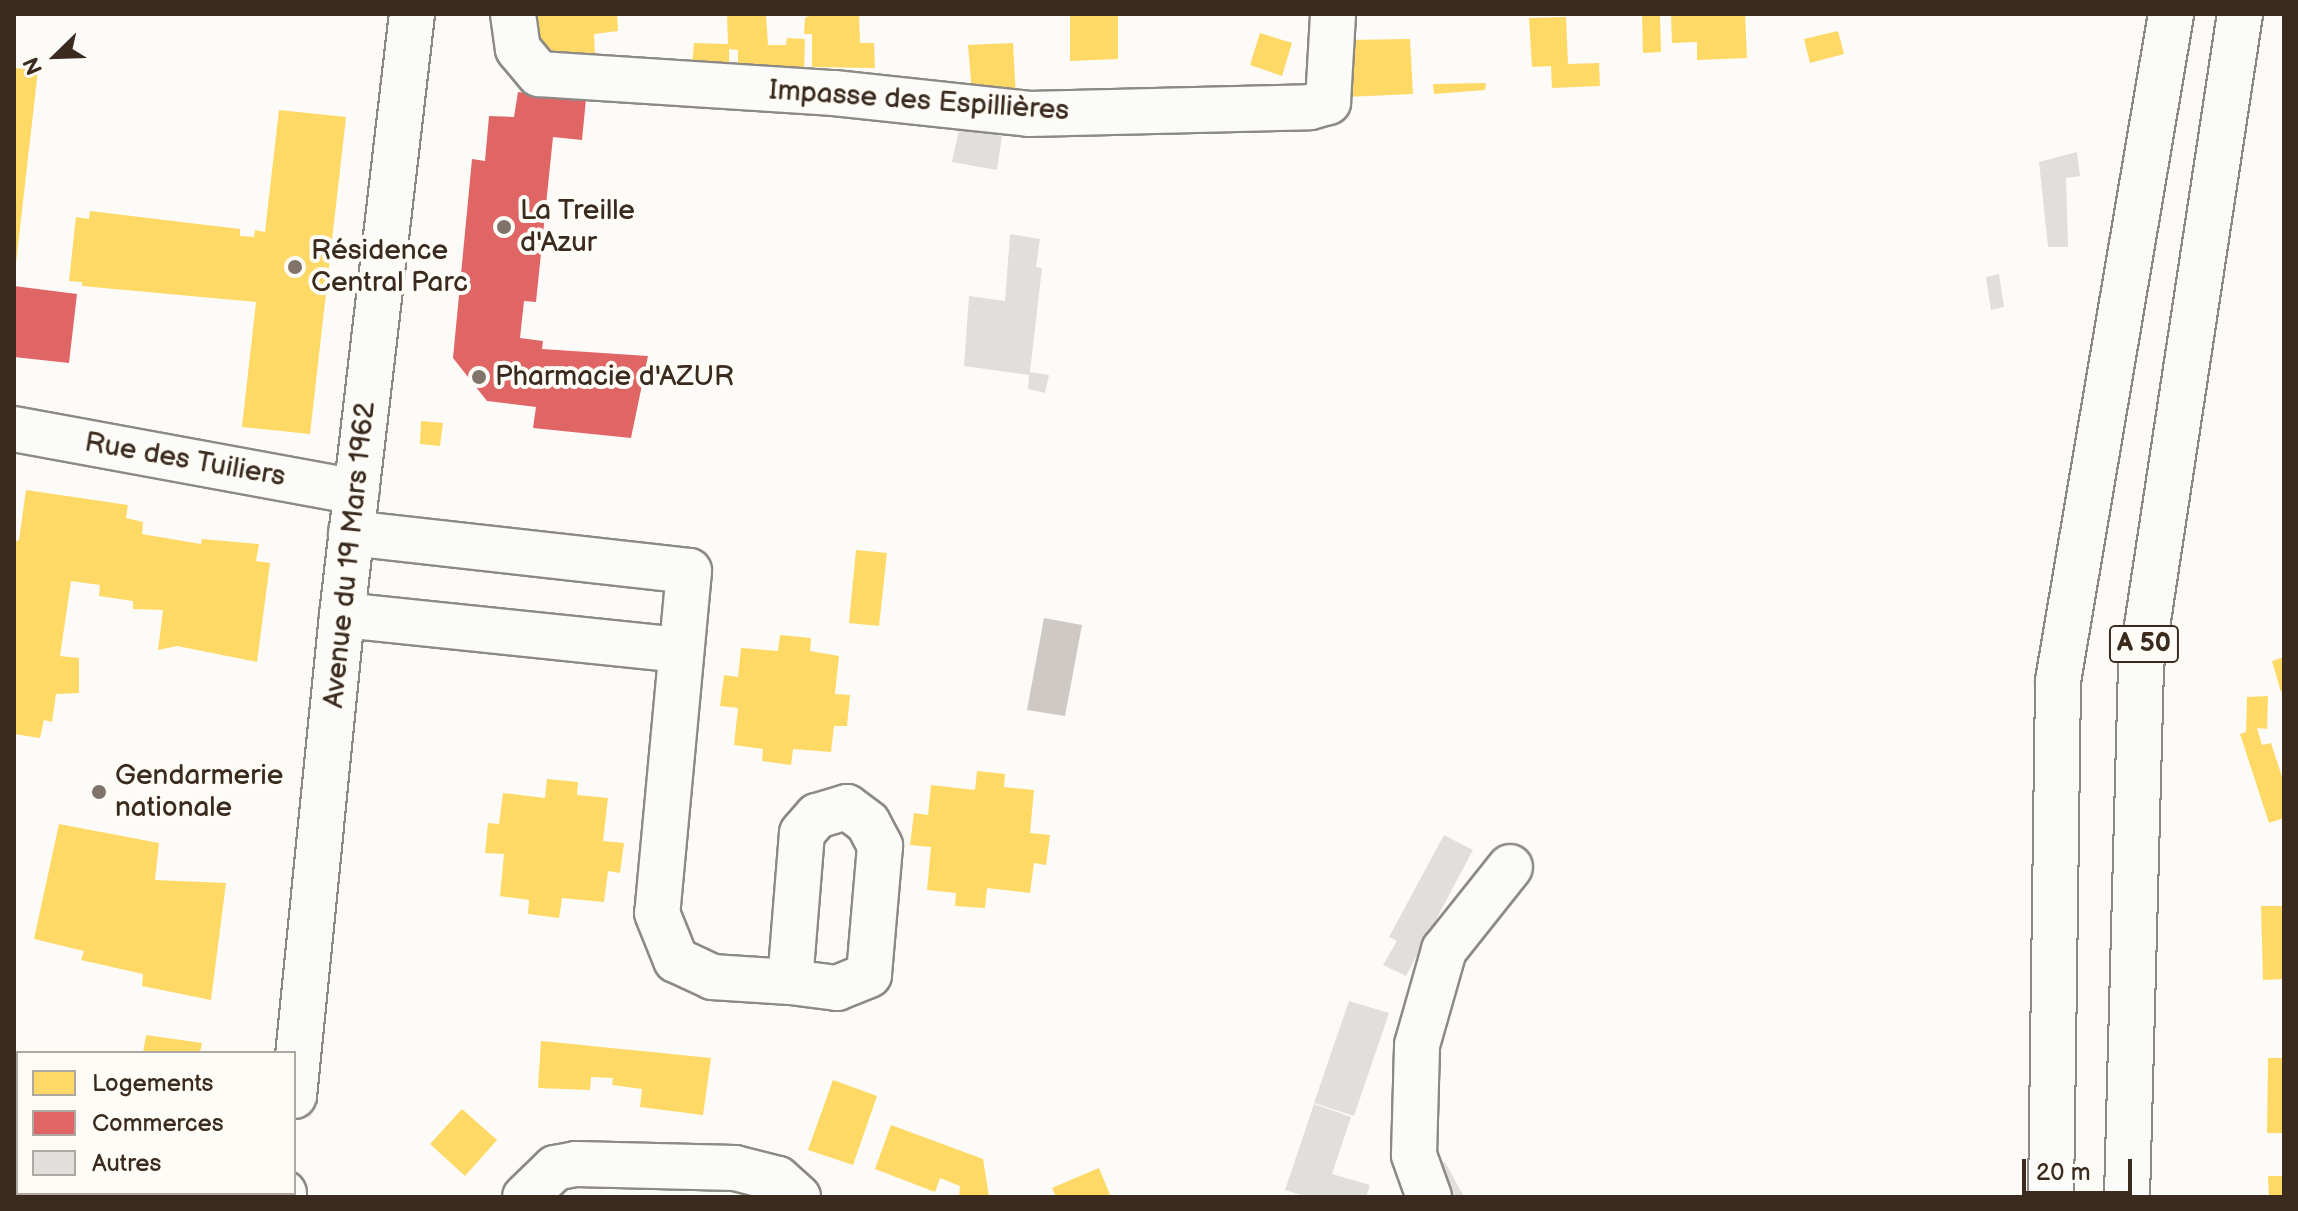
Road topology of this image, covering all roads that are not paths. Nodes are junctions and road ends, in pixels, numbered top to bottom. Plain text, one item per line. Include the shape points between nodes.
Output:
1 (412, 14) edge
2 (513, 14) edge
3 (1333, 14) edge
4 (2171, 14) edge
5 (2240, 14) edge
6 (14, 429) edge
7 (354, 512) junction
8 (342, 615) junction
9 (681, 650) junction
10 (1510, 867) dead end
11 (790, 982) dead end
12 (296, 1076) edge
13 (525, 1197) edge
14 (798, 1197) edge
15 (1429, 1197) edge
16 (2051, 1197) edge
17 (2127, 1197) edge

1 - 7 main road, Avenue du 19 Mars 1962
2 - 3 main road, Impasse des Espillières via 518,49 539,74 834,93 1029,114 1310,107 1328,102
4 - 16 main road, A 50 via 2058,681
5 - 17 main road, A 50 via 2141,666
6 - 7 main road, Rue des Tuiliers
7 - 8 main road, Avenue du 19 Mars 1962
7 - 9 main road via 689,571
8 - 9 main road
8 - 12 main road, Avenue du 19 Mars 1962
9 - 11 main road via 657,913 663,940 676,960 692,971
10 - 15 main road via 1444,950 1417,1045 1414,1155
13 - 14 main road via 555,1168 576,1164 735,1168 778,1179

